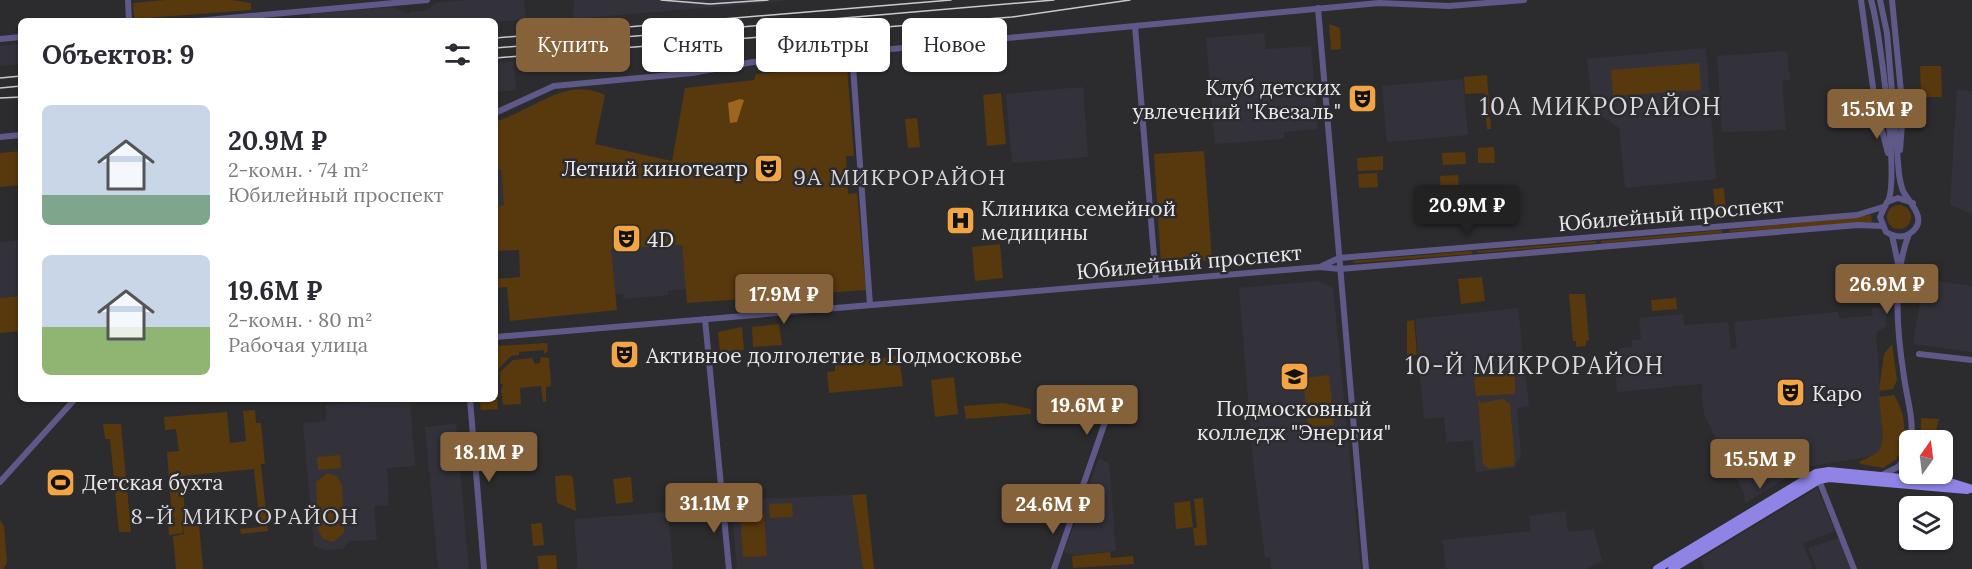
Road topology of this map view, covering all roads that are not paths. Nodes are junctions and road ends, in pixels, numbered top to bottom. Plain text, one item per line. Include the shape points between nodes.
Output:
1 (128, 0) edge
2 (428, 0) edge
3 (1524, 0) edge
4 (1861, 0) edge
5 (1871, 0) edge
6 (1880, 0) edge
7 (1892, 0) edge
8 (1318, 8) junction
9 (129, 18) edge
10 (229, 18) edge
11 (1135, 26) junction
12 (18, 37) edge
13 (0, 39) edge
14 (890, 49) edge
15 (756, 61) edge
16 (853, 72) edge
17 (498, 112) edge
18 (18, 135) edge
19 (0, 137) edge
20 (1895, 163) junction
21 (1913, 203) junction
22 (1885, 204) junction
23 (1882, 226) junction
24 (1909, 234) junction
25 (1892, 235) junction
26 (1339, 258) junction
27 (1320, 267) junction
28 (1340, 269) junction
29 (1900, 271) junction
30 (1156, 281) junction
31 (870, 305) junction
32 (705, 320) junction
33 (498, 337) edge
34 (1919, 354) dead end
35 (1972, 360) edge
36 (1119, 393) dead end
37 (72, 402) edge
38 (470, 402) edge
39 (1912, 430) edge
40 (1899, 466) edge
41 (1879, 476) junction
42 (1899, 477) edge
43 (1819, 480) junction
44 (0, 482) edge
45 (1953, 483) edge
46 (1972, 490) edge
47 (484, 569) edge
48 (729, 569) edge
49 (1054, 569) edge
50 (1366, 569) edge
51 (1657, 569) edge
52 (1672, 569) edge
53 (1854, 569) edge

1 - 9 street
2 - 10 street
3 - 8 street via 1449,6 1402,2
4 - 20 street via 1876,109
5 - 20 street
6 - 20 street via 1885,18
7 - 20 street via 1903,112
8 - 11 street
8 - 26 street
11 - 14 street
11 - 30 street
12 - 13 street
15 - 17 street via 692,73 554,86
16 - 31 street
18 - 19 street
20 - 21 street via 1903,191
20 - 22 street via 1891,194
21 - 22 street via 1903,198
21 - 24 street via 1919,217
22 - 23 street via 1880,216
22 - 26 street, Юбилейный проспект via 1857,215
23 - 25 street
23 - 28 street, Юбилейный проспект
24 - 25 street
24 - 29 street
25 - 29 street
26 - 27 street, Юбилейный проспект
26 - 28 street
27 - 28 street, Юбилейный проспект
27 - 30 street, Юбилейный проспект
28 - 50 street
29 - 39 street via 1900,343
30 - 31 street, Юбилейный проспект
31 - 32 street, Юбилейный проспект
32 - 33 street, Юбилейный проспект
32 - 48 street
34 - 35 street
36 - 49 street via 1109,409
37 - 44 street
38 - 47 street
40 - 41 street
41 - 42 main road
41 - 51 main road via 1829,471 1810,475
43 - 46 main road
43 - 52 main road
43 - 53 street
45 - 46 main road

